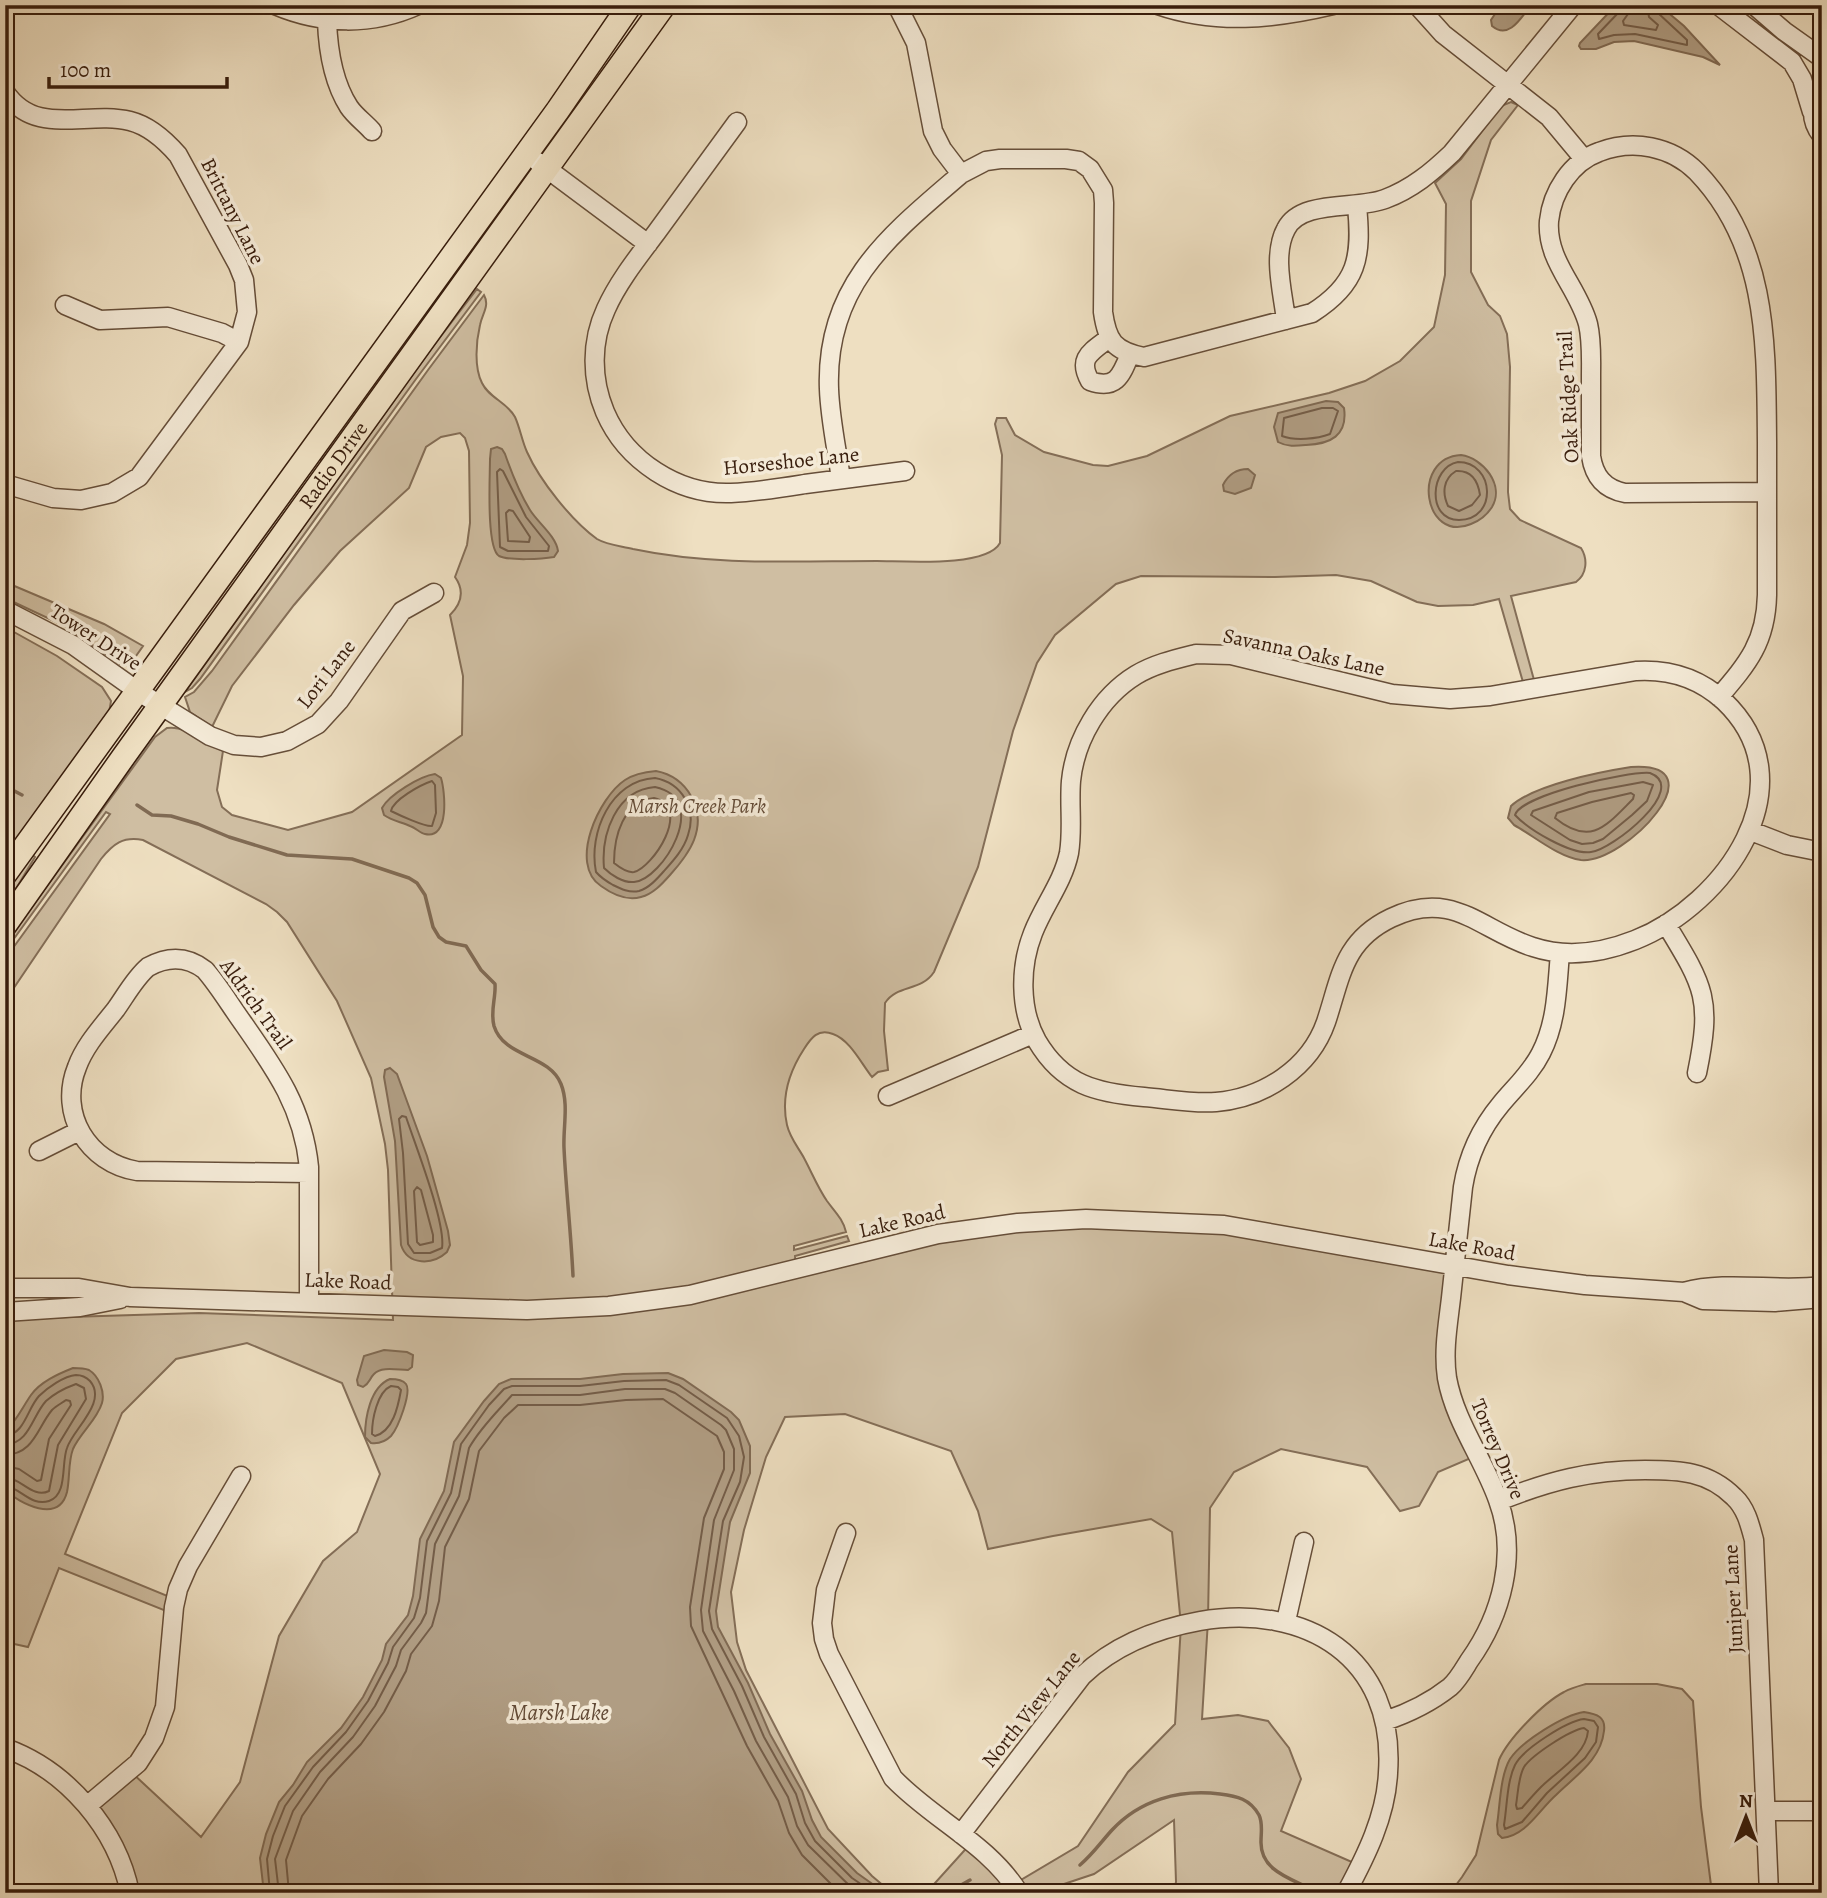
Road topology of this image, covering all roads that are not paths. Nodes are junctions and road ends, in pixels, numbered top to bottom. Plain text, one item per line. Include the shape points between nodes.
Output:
1 (275, 5) edge
2 (418, 5) edge
3 (631, 5) edge
4 (664, 5) edge
5 (897, 5) edge
6 (1158, 5) edge
7 (1332, 5) edge
8 (1417, 5) edge
9 (1573, 5) edge
10 (1718, 5) edge
11 (1754, 5) edge
12 (327, 20) junction
13 (1822, 58) edge
14 (1506, 84) junction
15 (1822, 89) edge
16 (5, 92) edge
17 (1812, 112) junction
18 (737, 122) dead end
19 (372, 131) dead end
20 (1822, 136) edge
21 (527, 153) junction
22 (1584, 159) junction
23 (548, 169) junction
24 (961, 174) junction
25 (1357, 206) junction
26 (648, 244) junction
27 (65, 305) dead end
28 (1286, 320) junction
29 (1109, 338) junction
30 (239, 342) junction
31 (1130, 354) junction
32 (905, 471) dead end
33 (841, 480) junction
34 (5, 484) edge
35 (1767, 492) junction
36 (434, 593) dead end
37 (5, 610) edge
38 (139, 692) junction
39 (1719, 697) junction
40 (160, 705) junction
41 (1751, 831) junction
42 (1822, 852) edge
43 (5, 874) edge
44 (1666, 924) junction
45 (5, 925) edge
46 (1560, 953) junction
47 (1033, 1034) junction
48 (1697, 1073) dead end
49 (888, 1096) dead end
50 (79, 1130) junction
51 (38, 1151) dead end
52 (309, 1173) junction
53 (1454, 1266) junction
54 (1822, 1286) edge
55 (5, 1288) edge
56 (1684, 1292) junction
57 (130, 1297) junction
58 (1822, 1298) edge
59 (309, 1302) junction
60 (5, 1312) edge
61 (242, 1476) dead end
62 (1499, 1501) junction
63 (846, 1533) dead end
64 (1304, 1542) dead end
65 (1286, 1621) junction
66 (1385, 1721) junction
67 (5, 1748) edge
68 (87, 1807) junction
69 (1766, 1811) junction
70 (1822, 1811) edge
71 (961, 1834) junction
72 (130, 1893) edge
73 (1019, 1893) edge
74 (1346, 1893) edge
75 (1769, 1893) edge

1 - 12 street
2 - 12 street via 379,18
3 - 21 main road, Radio Drive
4 - 23 main road, Radio Drive
5 - 24 street via 916,43 933,131
6 - 7 street via 1234,18
8 - 14 street via 1443,34
9 - 14 street
10 - 17 street via 1793,62
11 - 13 street
12 - 19 street via 340,86 349,107
14 - 22 street via 1549,117
14 - 25 street via 1431,174 1383,200
15 - 17 street
16 - 30 street, Brittany Lane via 34,117 132,121 169,144 244,280 247,313
17 - 20 street
18 - 26 street, Horseshoe Lane
21 - 23 street
21 - 38 main road, Radio Drive
22 - 35 street, Oak Ridge Trail via 1627,145 1667,152 1698,173 1729,217 1752,270 1764,324
22 - 35 street, Oak Ridge Trail via 1559,188 1549,229 1556,260 1579,298 1589,329 1591,456 1597,476 1610,489 1628,493
23 - 26 street
23 - 40 main road, Radio Drive
24 - 29 street via 1000,159 1066,159 1090,169 1103,190 1103,312
24 - 33 street via 888,238 845,301 829,388
25 - 28 street via 1359,250 1344,287 1312,313
25 - 28 street via 1315,209 1291,220 1284,231 1280,279
26 - 33 street, Horseshoe Lane via 606,308 595,345 598,395 624,443 660,475 708,492
27 - 30 street via 100,320 179,319
28 - 31 street via 1160,355
29 - 31 street
29 - 31 street via 1084,362 1090,382 1100,385 1118,379
30 - 34 street, Brittany Lane via 149,466 127,486 81,500 54,498
32 - 33 street, Horseshoe Lane
35 - 39 street, Oak Ridge Trail via 1764,627 1749,661
36 - 40 street, Lori Lane via 402,611 328,714 294,739 267,746 228,743
37 - 38 street, Tower Drive via 73,645
38 - 40 street, Tower Drive
38 - 43 main road, Radio Drive
39 - 41 street, Savanna Oaks Lane via 1745,728 1757,757 1760,794
39 - 47 street, Savanna Oaks Lane via 1688,678 1642,670 1490,696 1450,699 1392,694 1231,654 1196,654 1135,676 1094,717 1077,749 1063,875 1031,937 1024,970
40 - 45 main road, Radio Drive
41 - 42 street
41 - 44 street, Savanna Oaks Lane via 1708,890
44 - 46 street, Savanna Oaks Lane via 1611,948
44 - 48 street via 1704,999 1705,1032
46 - 47 street, Savanna Oaks Lane via 1519,943 1458,911 1424,909 1393,917 1352,950 1337,981 1325,1025 1302,1061 1252,1095 1217,1102 1091,1089 1058,1069
46 - 53 street, Torrey Drive via 1555,1010 1543,1050 1490,1118 1471,1155
47 - 49 street
50 - 51 street
50 - 52 street, Aldrich Trail via 101,1157 129,1170
50 - 52 street, Aldrich Trail via 71,1090 82,1055 144,971 161,961 181,959 207,972 281,1078 300,1122
52 - 59 street, Aldrich Trail
53 - 56 street, Lake Road via 1585,1285
53 - 59 street, Lake Road via 1224,1225 1086,1219 938,1234 727,1288 609,1306 527,1310
53 - 62 street, Torrey Drive via 1445,1347 1447,1376 1455,1410
54 - 56 street, Lake Road via 1703,1287
55 - 57 street, Lake Road via 79,1288
56 - 58 street, Lake Road via 1703,1300
57 - 59 street, Lake Road
57 - 60 street, Lake Road via 80,1307
61 - 68 street via 178,1589 164,1707 155,1738 138,1763
62 - 66 street, Torrey Drive via 1507,1554 1504,1581 1482,1643 1453,1685 1411,1713
62 - 69 street, Juniper Lane via 1566,1478 1619,1470 1690,1472 1735,1497 1754,1540
63 - 71 street via 822,1607 829,1654 893,1779
64 - 65 street
65 - 66 street, North View Lane via 1327,1639 1345,1653 1369,1685
65 - 71 street, North View Lane via 1216,1618 1150,1633 1111,1651 1082,1676
66 - 74 street, North View Lane via 1388,1775 1382,1808
67 - 68 street via 57,1777
68 - 72 street via 115,1848
69 - 70 street
69 - 75 street, Juniper Lane
71 - 73 street via 996,1864

